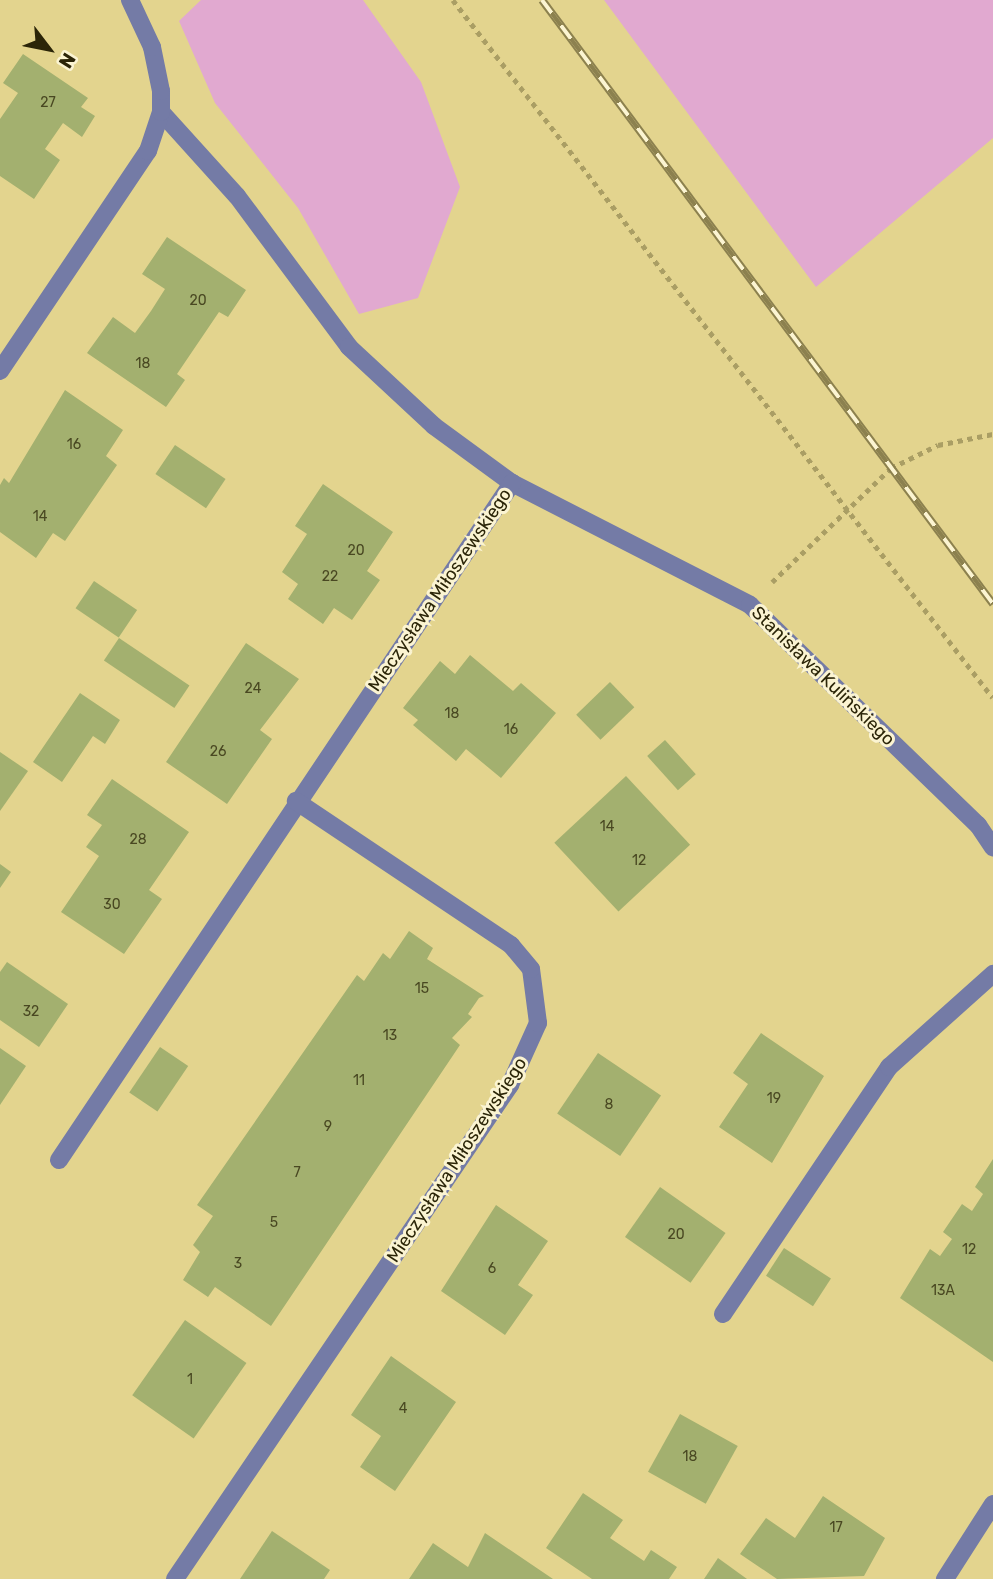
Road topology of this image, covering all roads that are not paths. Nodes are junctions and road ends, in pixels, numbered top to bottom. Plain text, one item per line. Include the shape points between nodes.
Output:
1 (130, 0) edge
2 (161, 112) junction
3 (0, 371) edge
4 (512, 483) junction
5 (296, 801) junction
6 (993, 847) edge
7 (993, 975) edge
8 (59, 1160) dead end
9 (723, 1314) dead end
10 (993, 1504) edge
11 (174, 1579) edge
12 (945, 1579) edge

1 - 2 street via 152,47
2 - 3 street via 148,151
2 - 4 street, Stanisława Kulińskiego via 237,196 349,347 434,426
4 - 5 street, Mieczysława Miłoszewskiego
4 - 6 street, Stanisława Kulińskiego via 750,605 978,825
5 - 8 street, Mieczysława Miłoszewskiego
5 - 11 street, Mieczysława Miłoszewskiego via 511,945 531,970 538,1023 510,1085
7 - 9 street via 890,1067
10 - 12 street

